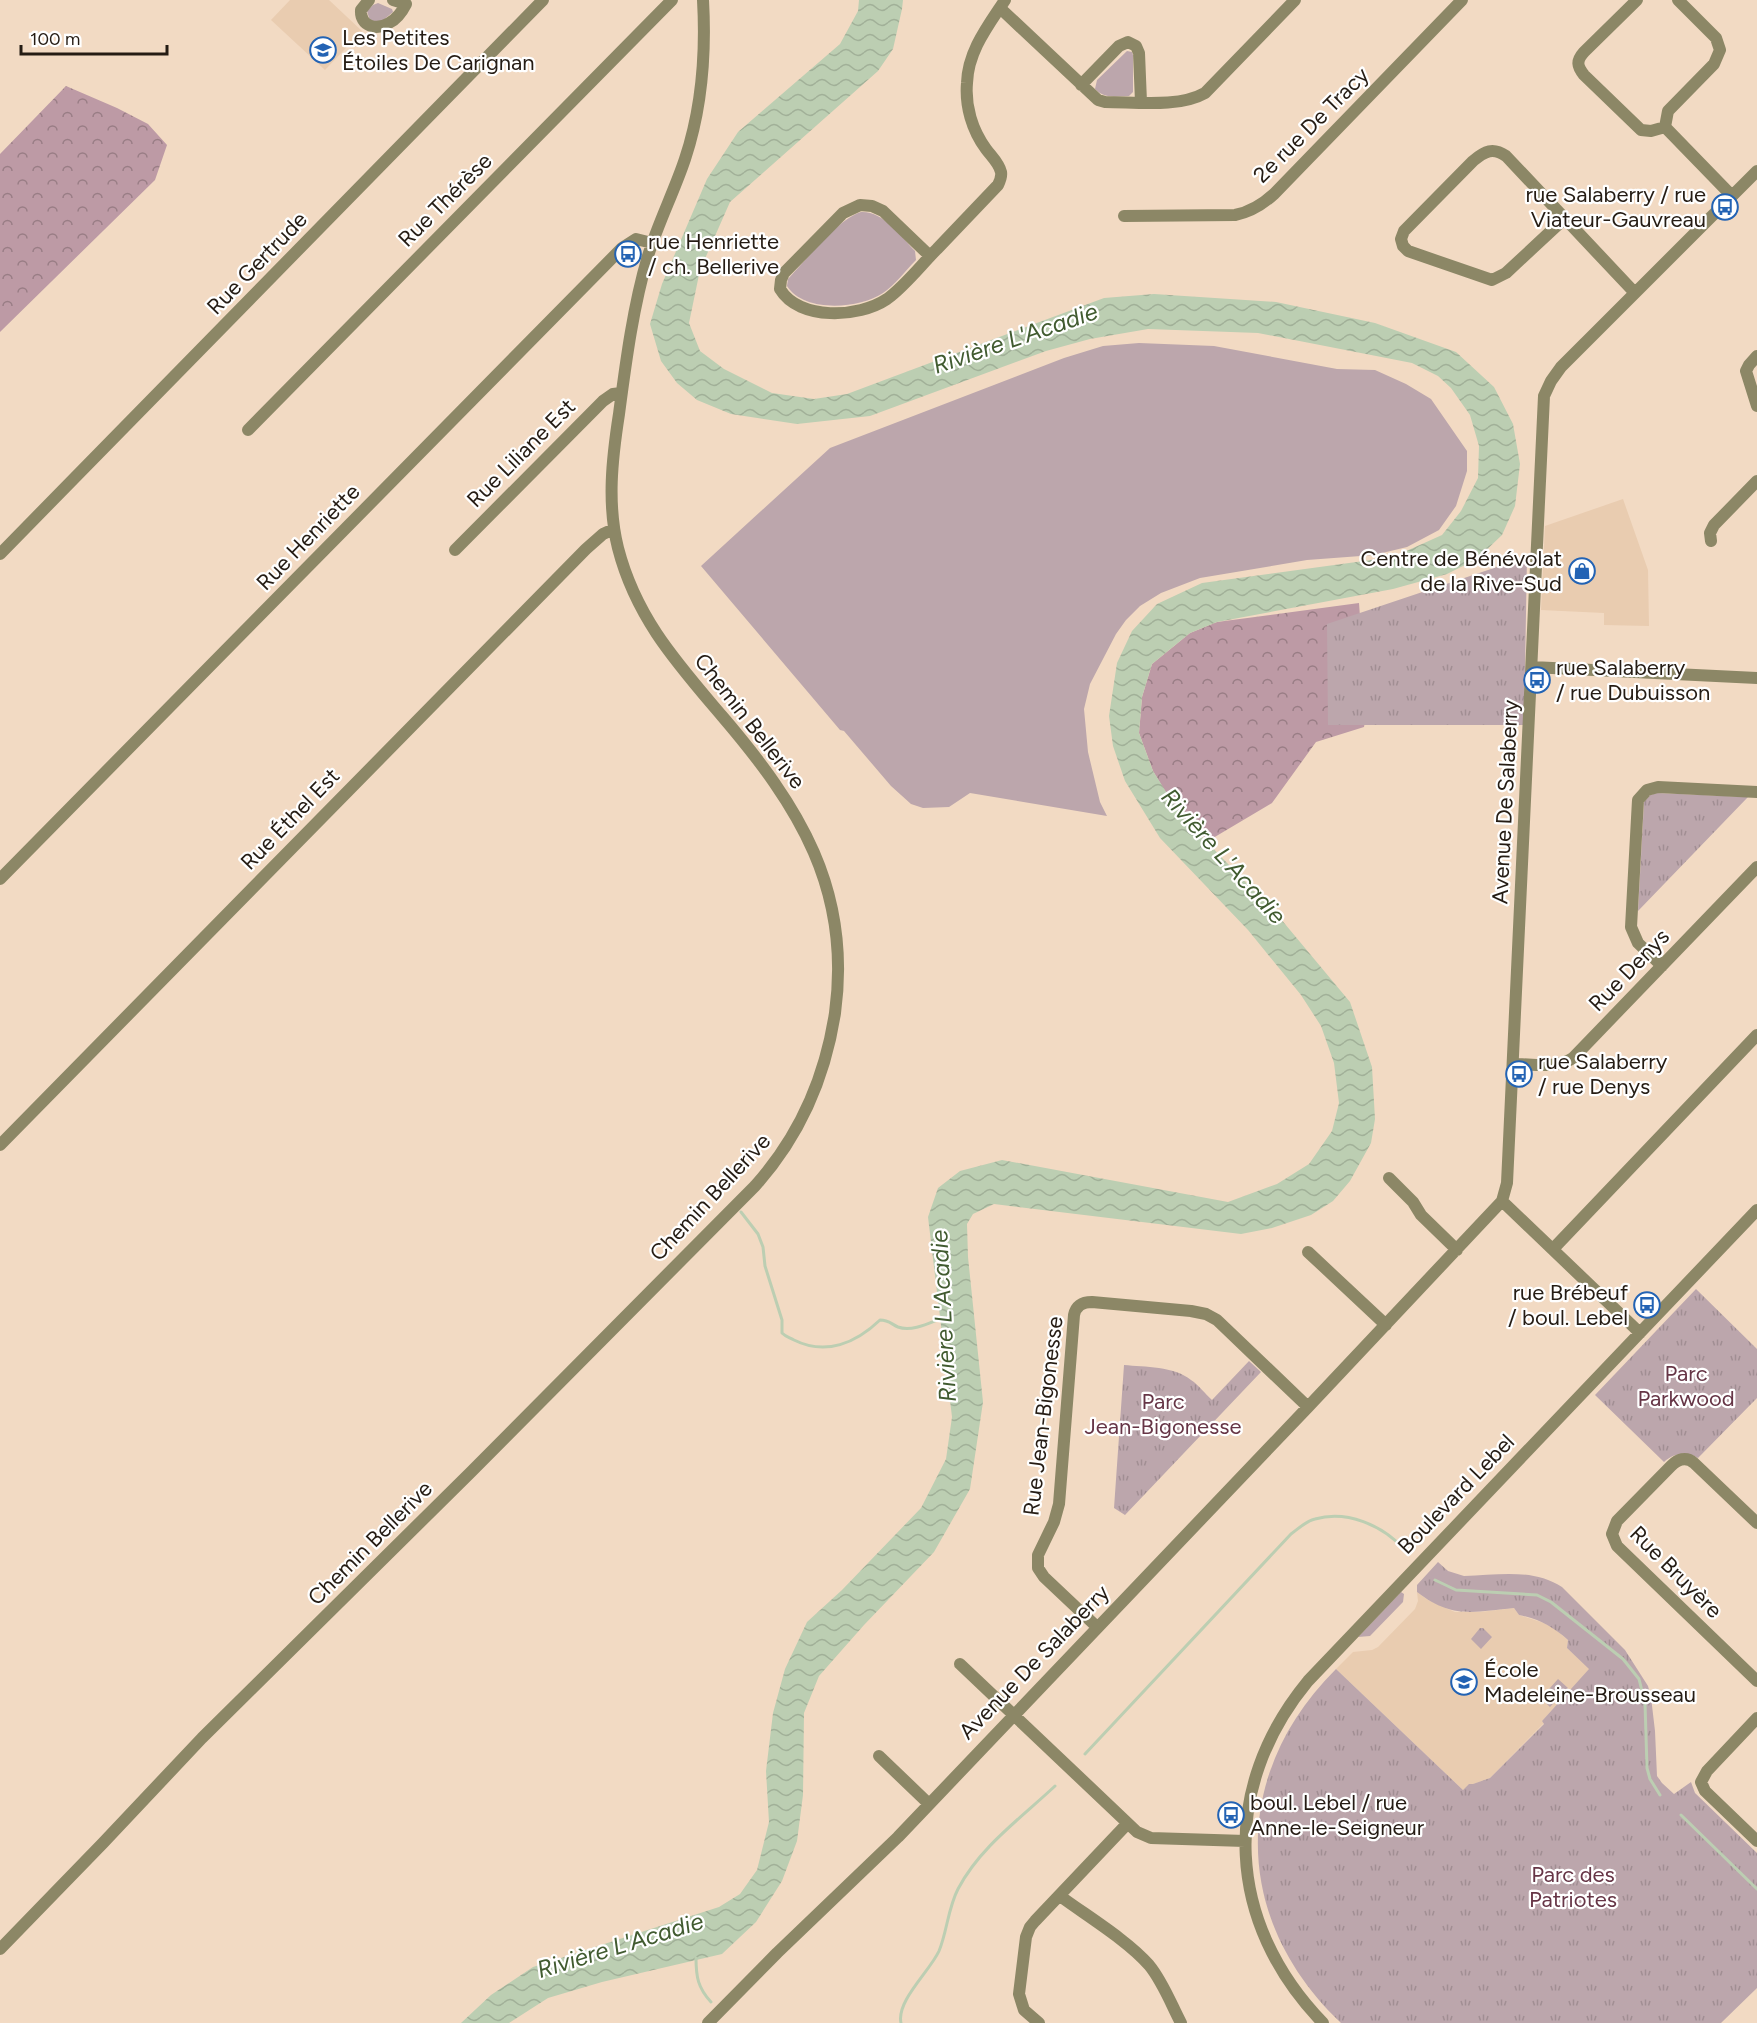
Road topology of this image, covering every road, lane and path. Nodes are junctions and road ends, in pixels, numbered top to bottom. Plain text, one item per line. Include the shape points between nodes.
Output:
1 (369, 0) edge
2 (393, 0) edge
3 (543, 0) edge
4 (672, 0) edge
5 (703, 0) edge
6 (1295, 0) edge
7 (1462, 0) edge
8 (1637, 0) edge
9 (1678, 0) edge
10 (408, 2) edge
11 (1002, 4) edge
12 (1081, 85) junction
13 (1141, 102) junction
14 (1665, 127) junction
15 (1757, 171) edge
16 (1732, 196) junction
17 (1124, 216) dead end
18 (1564, 219) junction
19 (652, 243) junction
20 (930, 256) junction
21 (1635, 293) junction
22 (1757, 356) edge
23 (621, 393) junction
24 (1757, 406) edge
25 (248, 430) dead end
26 (1757, 481) edge
27 (614, 529) junction
28 (1711, 542) dead end
29 (455, 550) dead end
30 (0, 554) edge
31 (1532, 667) junction
32 (1757, 678) edge
33 (1757, 792) edge
34 (1757, 867) edge
35 (0, 879) edge
36 (1662, 966) junction
37 (1757, 1035) edge
38 (1514, 1064) junction
39 (0, 1145) edge
40 (1389, 1178) dead end
41 (1502, 1201) junction
42 (1757, 1210) edge
43 (1553, 1249) junction
44 (1457, 1250) junction
45 (1308, 1252) dead end
46 (1386, 1325) junction
47 (1640, 1333) junction
48 (1308, 1407) junction
49 (1757, 1523) edge
50 (1097, 1627) junction
51 (960, 1664) dead end
52 (1757, 1681) edge
53 (1013, 1714) junction
54 (1757, 1718) edge
55 (879, 1756) dead end
56 (929, 1804) junction
57 (1127, 1824) junction
58 (1245, 1841) junction
59 (1757, 1841) edge
60 (1060, 1896) junction
61 (0, 1949) edge
62 (708, 2023) edge
63 (1039, 2023) edge
64 (1181, 2023) edge
65 (1323, 2023) edge

1 - 10 street via 361,14 364,22 375,27 392,22
2 - 10 street
3 - 30 street, Rue Gertrude
4 - 25 street, Rue Thérèse
5 - 19 street, Chemin Bellerive via 697,112 685,160
6 - 13 street via 1205,93 1186,100
7 - 17 street, 2e rue De Tracy via 1262,204 1235,214
8 - 14 street via 1584,52 1578,65 1641,130
9 - 14 street via 1716,38 1720,50 1714,64 1668,111
11 - 12 street
11 - 20 street via 974,51 967,84 974,128 1001,175 998,185
12 - 13 street via 1101,102
12 - 13 street via 1119,46 1131,42 1139,53
14 - 16 street
15 - 16 street, Avenue De Salaberry
16 - 21 street, Avenue De Salaberry
18 - 18 street via 1506,156 1491,150 1473,161 1404,231 1401,239 1408,250 1492,280 1506,273
18 - 21 street
19 - 23 street, Chemin Bellerive
19 - 35 street, Rue Henriette via 636,239 624,245
20 - 20 street via 892,295 863,309 809,311 793,303 780,288 788,270 843,213 860,205 884,211
21 - 31 street, Avenue De Salaberry via 1561,367 1544,396
22 - 24 street via 1746,372
23 - 27 street, Chemin Bellerive via 611,483
23 - 29 street, Rue Liliane Est via 603,401
26 - 28 street via 1714,525
27 - 39 street, Rue Éthel Est via 580,555
27 - 61 street, Chemin Bellerive via 628,578 651,627 780,788 819,865 834,921 837,989 826,1057 806,1112 783,1152 755,1186 202,1738
31 - 32 street
31 - 38 street, Avenue De Salaberry
33 - 36 street via 1658,787 1647,790 1638,800 1631,927 1638,943
34 - 36 street, Rue Denys
36 - 38 street, Rue Denys via 1569,1061 1555,1065
37 - 43 street
38 - 41 street, Avenue De Salaberry via 1508,1183
40 - 44 street
41 - 43 street
41 - 44 street, Avenue De Salaberry
42 - 47 street, Boulevard Lebel
43 - 47 street
44 - 46 street, Avenue De Salaberry
45 - 46 street
46 - 48 street, Avenue De Salaberry
47 - 58 street, Boulevard Lebel via 1299,1692 1275,1728 1258,1768
48 - 50 street, Avenue De Salaberry
48 - 50 street, Rue Jean-Bigonesse via 1206,1314 1090,1302 1078,1306 1074,1316 1059,1504 1037,1561 1041,1574
49 - 52 street, Rue Bruyère via 1694,1463 1683,1459 1675,1462 1617,1521 1612,1534 1617,1546
50 - 53 street, Avenue De Salaberry
51 - 53 street
53 - 56 street, Avenue De Salaberry
53 - 57 street
54 - 59 street via 1701,1782 1705,1791
55 - 56 street
56 - 62 street, Avenue De Salaberry
57 - 58 street via 1151,1838
57 - 60 street
58 - 65 street, Boulevard Lebel via 1251,1896 1267,1944 1288,1983
60 - 63 street via 1030,1927 1025,1940 1019,1998 1026,2013
60 - 64 street via 1149,1966

